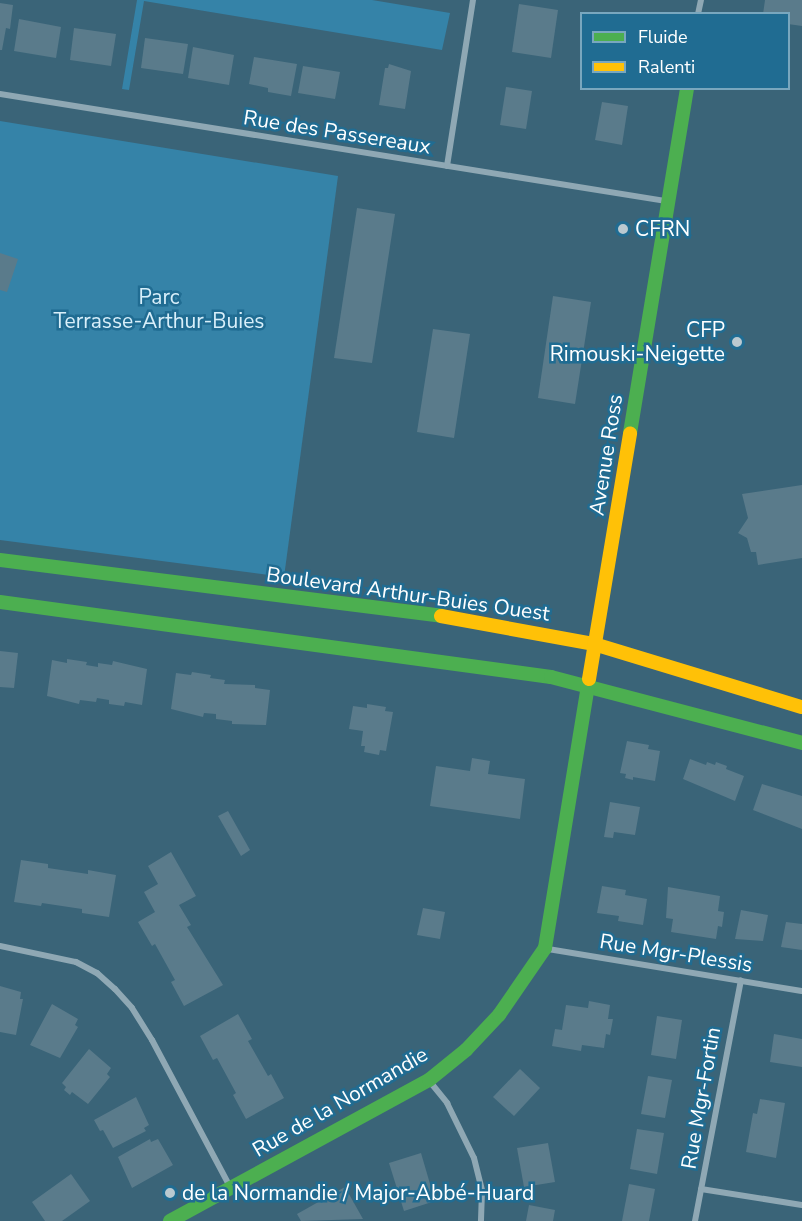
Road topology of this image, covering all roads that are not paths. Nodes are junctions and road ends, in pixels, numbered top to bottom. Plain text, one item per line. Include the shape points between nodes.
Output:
1 (473, 0) edge
2 (687, 90) edge
3 (0, 94) edge
4 (447, 166) junction
5 (669, 202) junction
6 (0, 560) edge
7 (0, 602) edge
8 (594, 644) junction
9 (587, 686) junction
10 (802, 707) edge
11 (802, 743) edge
12 (0, 946) edge
13 (545, 948) junction
14 (741, 980) junction
15 (802, 991) edge
16 (429, 1080) junction
17 (231, 1188) junction
18 (701, 1189) junction
19 (802, 1205) edge
20 (170, 1221) edge
21 (481, 1221) edge
22 (695, 1221) edge

1 - 4 street
2 - 5 street, Avenue Ross
3 - 4 street, Rue des Passereaux
4 - 5 street, Rue des Passereaux
5 - 8 street, Avenue Ross
6 - 8 street, Boulevard Arthur-Buies Ouest via 436,615
7 - 9 street via 435,659
8 - 9 street, Avenue Ross
8 - 10 street, Boulevard Arthur-Buies Ouest
9 - 11 street
9 - 13 street, Rue de la Normandie
12 - 17 street via 76,962 115,989 152,1040
13 - 14 street, Rue Mgr-Plessis
13 - 16 street, Rue de la Normandie via 499,1015 466,1050
14 - 15 street, Rue Mgr-Plessis
14 - 18 street, Rue Mgr-Fortin
16 - 17 street, Rue de la Normandie
16 - 21 street via 447,1103 474,1158 482,1191
17 - 20 street, Rue de la Normandie
18 - 19 street
18 - 22 street, Rue Mgr-Fortin

